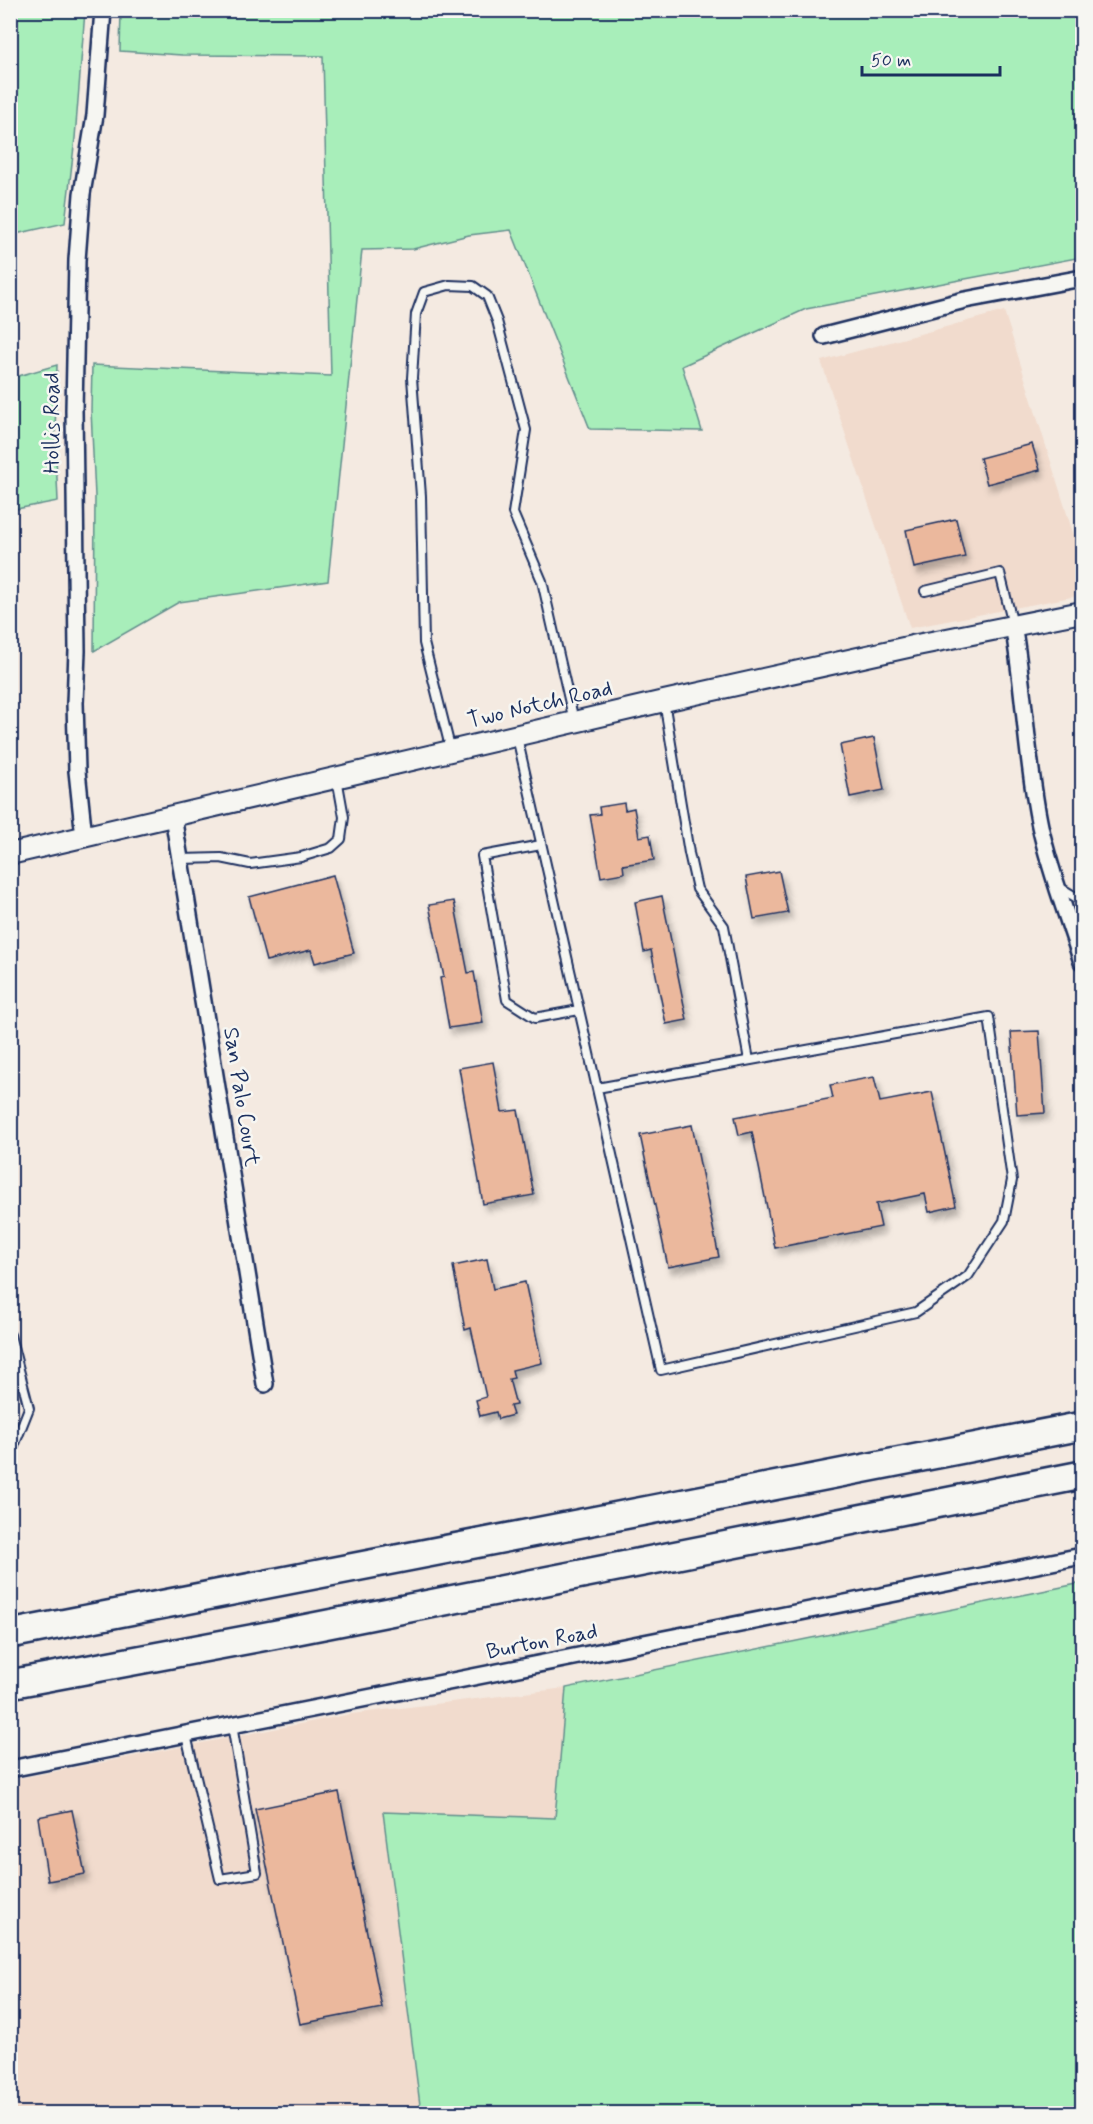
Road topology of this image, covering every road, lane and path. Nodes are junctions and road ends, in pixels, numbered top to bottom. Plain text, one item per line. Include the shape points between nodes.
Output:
1 (103, 10) edge
2 (1083, 278) edge
3 (824, 336) dead end
4 (925, 591) dead end
5 (1083, 612) edge
6 (1013, 625) junction
7 (664, 701) junction
8 (574, 722) junction
9 (516, 736) junction
10 (451, 751) junction
11 (337, 778) junction
12 (173, 816) junction
13 (84, 837) junction
14 (541, 844) junction
15 (10, 854) edge
16 (180, 859) junction
17 (1058, 886) junction
18 (1083, 901) edge
19 (1083, 962) edge
20 (579, 1010) junction
21 (749, 1060) junction
22 (597, 1088) junction
23 (10, 1335) edge
24 (265, 1384) dead end
25 (1083, 1426) edge
26 (10, 1456) edge
27 (1083, 1475) edge
28 (1083, 1556) edge
29 (10, 1634) edge
30 (10, 1684) edge
31 (232, 1725) junction
32 (186, 1735) junction
33 (10, 1769) edge

1 - 13 street, Hollis Road via 77,260 75,703
2 - 3 street via 965,300
4 - 6 lane via 1000,573
5 - 6 street, Two Notch Road
6 - 7 street, Two Notch Road
6 - 17 street via 1039,815
7 - 8 street, Two Notch Road
7 - 21 lane via 697,889 724,926
8 - 9 street, Two Notch Road
8 - 10 lane via 542,581 513,513 526,430 497,321 487,296 473,286 449,285 424,292 416,314 412,378 421,496 424,643
9 - 10 street, Two Notch Road
9 - 14 lane
10 - 11 street, Two Notch Road
11 - 12 street, Two Notch Road
11 - 16 lane via 344,817 341,840 331,848 301,857 250,864 221,858
12 - 13 street, Two Notch Road
12 - 16 street, San Palo Court
13 - 15 street, Two Notch Road
14 - 20 lane
14 - 20 lane via 482,856 507,1000 535,1018
16 - 24 street, San Palo Court
17 - 18 lane
17 - 19 street
20 - 22 lane
21 - 22 lane
21 - 22 lane via 989,1017 1012,1180 1004,1221 968,1276 916,1312 661,1370
23 - 26 lane via 29,1408
25 - 29 highway
27 - 30 highway
28 - 31 street, Burton Road
31 - 32 street, Burton Road
31 - 32 lane via 257,1873 220,1879
32 - 33 street, Burton Road

